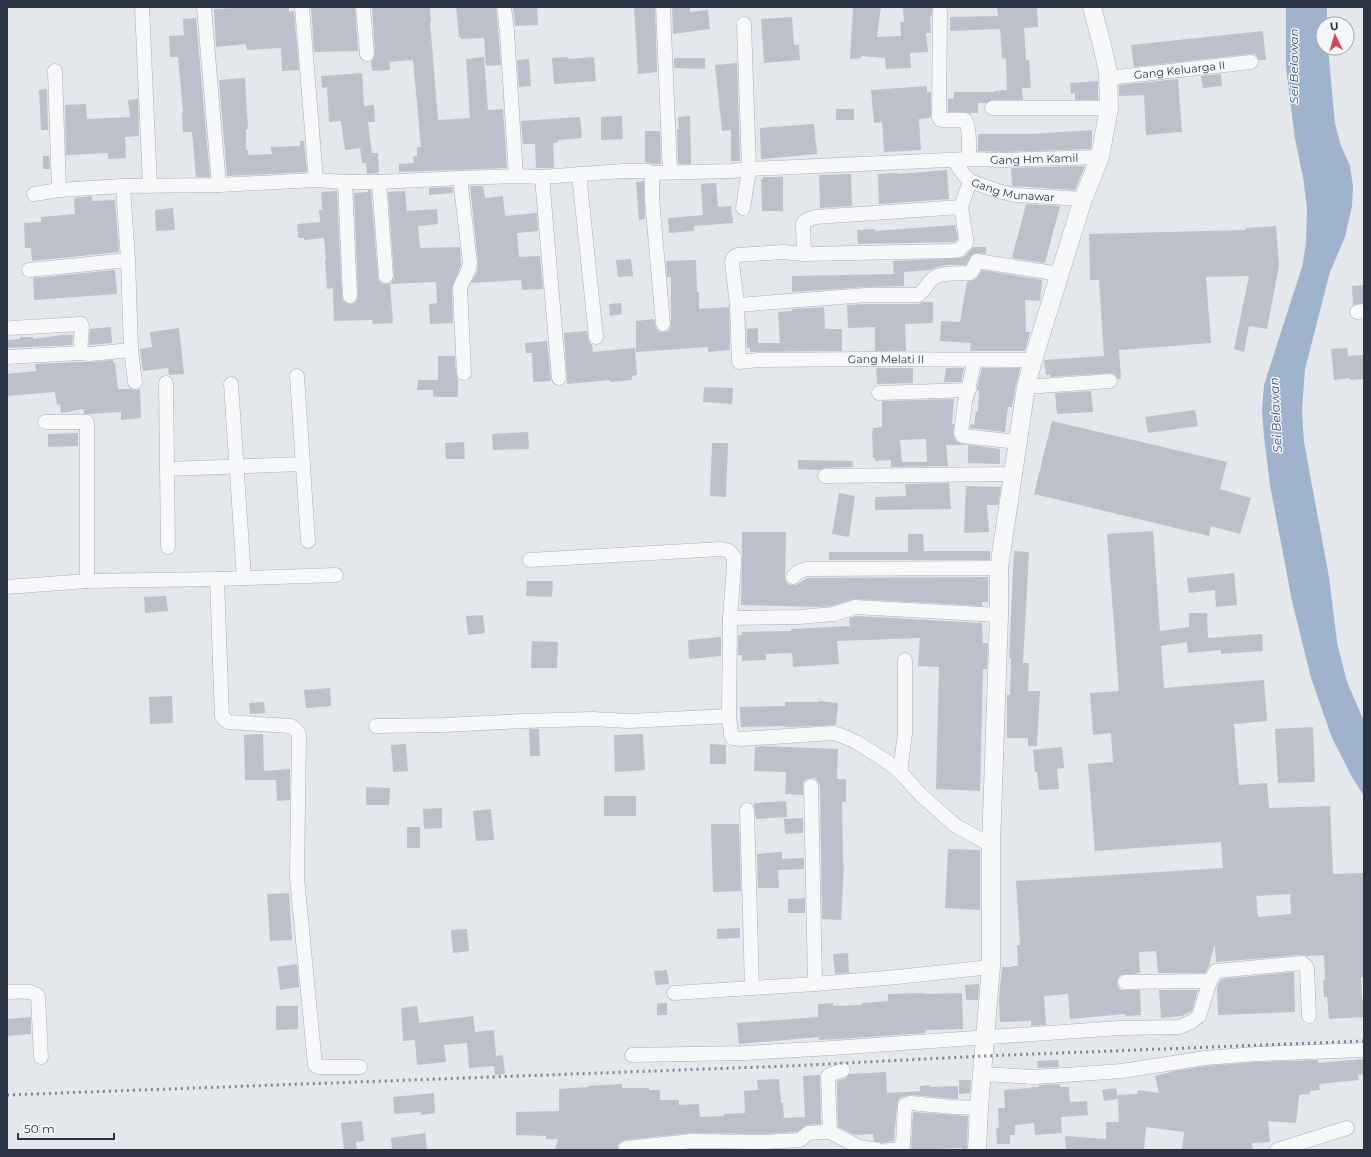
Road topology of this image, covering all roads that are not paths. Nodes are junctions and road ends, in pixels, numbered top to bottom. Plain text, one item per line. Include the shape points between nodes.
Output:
1 (142, 7) edge
2 (204, 7) edge
3 (302, 7) edge
4 (363, 7) edge
5 (504, 7) edge
6 (663, 7) edge
7 (1092, 7) edge
8 (940, 11) dead end
9 (744, 24) dead end
10 (367, 54) dead end
11 (1251, 62) dead end
12 (55, 71) dead end
13 (1108, 78) junction
14 (992, 108) dead end
15 (1108, 108) junction
16 (1100, 157) junction
17 (969, 159) junction
18 (954, 160) junction
19 (748, 169) junction
20 (670, 172) junction
21 (652, 173) junction
22 (579, 174) junction
23 (516, 176) junction
24 (460, 178) junction
25 (542, 178) junction
26 (316, 180) junction
27 (970, 181) junction
28 (345, 182) junction
29 (379, 182) junction
30 (219, 185) junction
31 (123, 186) junction
32 (150, 186) junction
33 (59, 190) junction
34 (34, 194) dead end
35 (1083, 199) junction
36 (961, 207) junction
37 (742, 208) dead end
38 (804, 254) junction
39 (128, 260) junction
40 (29, 270) dead end
41 (1060, 274) junction
42 (386, 276) dead end
43 (350, 296) dead end
44 (737, 305) junction
45 (663, 324) dead end
46 (11, 328) dead end
47 (596, 337) dead end
48 (131, 350) junction
49 (80, 353) junction
50 (7, 357) edge
51 (974, 360) junction
52 (1032, 360) junction
53 (464, 373) dead end
54 (298, 376) dead end
55 (559, 378) dead end
56 (1110, 381) dead end
57 (135, 382) dead end
58 (166, 383) dead end
59 (231, 384) dead end
60 (1026, 386) junction
61 (969, 390) junction
62 (879, 393) dead end
63 (45, 422) dead end
64 (1018, 442) junction
65 (304, 464) junction
66 (236, 467) junction
67 (167, 469) junction
68 (1014, 474) junction
69 (825, 476) dead end
70 (308, 541) dead end
71 (168, 547) dead end
72 (530, 560) dead end
73 (999, 568) junction
74 (336, 574) dead end
75 (793, 577) dead end
76 (244, 578) junction
77 (216, 579) junction
78 (87, 581) junction
79 (7, 587) edge
80 (999, 615) junction
81 (730, 618) junction
82 (906, 660) dead end
83 (729, 716) junction
84 (376, 726) dead end
85 (900, 772) junction
86 (811, 786) dead end
87 (747, 810) dead end
88 (991, 845) junction
89 (991, 967) junction
90 (1210, 981) junction
91 (1124, 982) dead end
92 (815, 984) junction
93 (752, 988) junction
94 (7, 992) edge
95 (674, 993) dead end
96 (1309, 1016) dead end
97 (986, 1037) junction
98 (1364, 1050) edge
99 (632, 1055) dead end
100 (41, 1057) dead end
101 (360, 1067) dead end
102 (843, 1070) dead end
103 (982, 1074) junction
104 (979, 1108) junction
105 (1347, 1128) dead end
106 (830, 1132) junction
107 (626, 1148) dead end
108 (878, 1150) edge
109 (887, 1150) edge
110 (977, 1150) edge
111 (1278, 1150) edge

1 - 32 street
2 - 30 street
3 - 26 street
4 - 10 street
5 - 23 street
6 - 20 street
7 - 13 street
8 - 17 street via 939,118 966,122
9 - 19 street
11 - 13 street, Gang Keluarga II
12 - 33 street
13 - 15 street
14 - 15 street
15 - 16 street
16 - 17 street, Gang Hm Kamil
16 - 35 street
17 - 18 street, Gang Hm Kamil
18 - 19 street, Gang Hm Kamil
18 - 27 street, Gang Munawar
19 - 20 street, Gang Hm Kamil
19 - 37 street
20 - 21 street, Gang Hm Kamil
21 - 22 street, Gang Hm Kamil via 623,171
21 - 45 street
22 - 25 street, Gang Hm Kamil
22 - 47 street
23 - 24 street, Gang Hm Kamil
23 - 25 street, Gang Hm Kamil
24 - 29 street, Gang Hm Kamil
24 - 53 street via 470,263 468,274 460,288
25 - 55 street
26 - 28 street, Gang Hm Kamil
26 - 30 street, Gang Hm Kamil
27 - 35 street, Gang Munawar via 1015,195
27 - 36 street
28 - 29 street, Gang Hm Kamil
28 - 43 street
29 - 42 street
30 - 32 street, Gang Hm Kamil
31 - 32 street, Gang Hm Kamil
31 - 33 street, Gang Hm Kamil
31 - 39 street
33 - 34 street, Gang Hm Kamil
35 - 41 street
36 - 38 street via 810,218 803,224
36 - 38 street via 966,238 959,250
38 - 44 street via 783,252 737,255 733,258
39 - 40 street
39 - 48 street
41 - 44 street via 977,261 972,272 936,277 918,295 866,295
41 - 52 street
44 - 51 street, Gang Melati II via 739,362
46 - 49 street via 81,324
48 - 49 street
48 - 57 street
49 - 50 street
51 - 52 street, Gang Melati II
51 - 61 street
52 - 60 street
54 - 65 street
56 - 60 street
58 - 67 street
59 - 66 street
60 - 64 street
61 - 62 street
61 - 64 street via 961,428 963,436
63 - 78 street via 87,422
64 - 68 street
65 - 66 street
65 - 70 street
66 - 67 street
66 - 76 street
67 - 71 street
68 - 69 street
68 - 73 street
72 - 81 street via 721,549 729,551 734,557
73 - 75 street via 806,569
73 - 80 street
74 - 76 street
76 - 77 street
77 - 78 street
77 - 101 street via 222,717 228,722 291,726 299,735 297,878 315,1065
78 - 79 street
80 - 81 street via 855,607 834,614
80 - 88 street
81 - 83 street
82 - 85 street via 905,733
83 - 84 street via 629,721 522,720
83 - 85 street via 733,738 834,734 845,736
85 - 88 street via 921,796 956,826
86 - 92 street
87 - 93 street
88 - 89 street
89 - 92 street
89 - 97 street
90 - 91 street
90 - 96 street via 1216,970 1302,963 1307,970
90 - 97 street via 1199,1016 1180,1027 1120,1028
92 - 93 street
93 - 95 street
94 - 100 street via 29,992 38,996
97 - 99 street via 832,1048
97 - 103 street
98 - 103 street via 1205,1058 1122,1071 1035,1077
102 - 106 street via 828,1076
103 - 104 street
104 - 109 street via 910,1103 904,1105 902,1148
104 - 110 street
105 - 111 street
106 - 107 street via 808,1134 800,1140 692,1141
106 - 108 street via 859,1147

